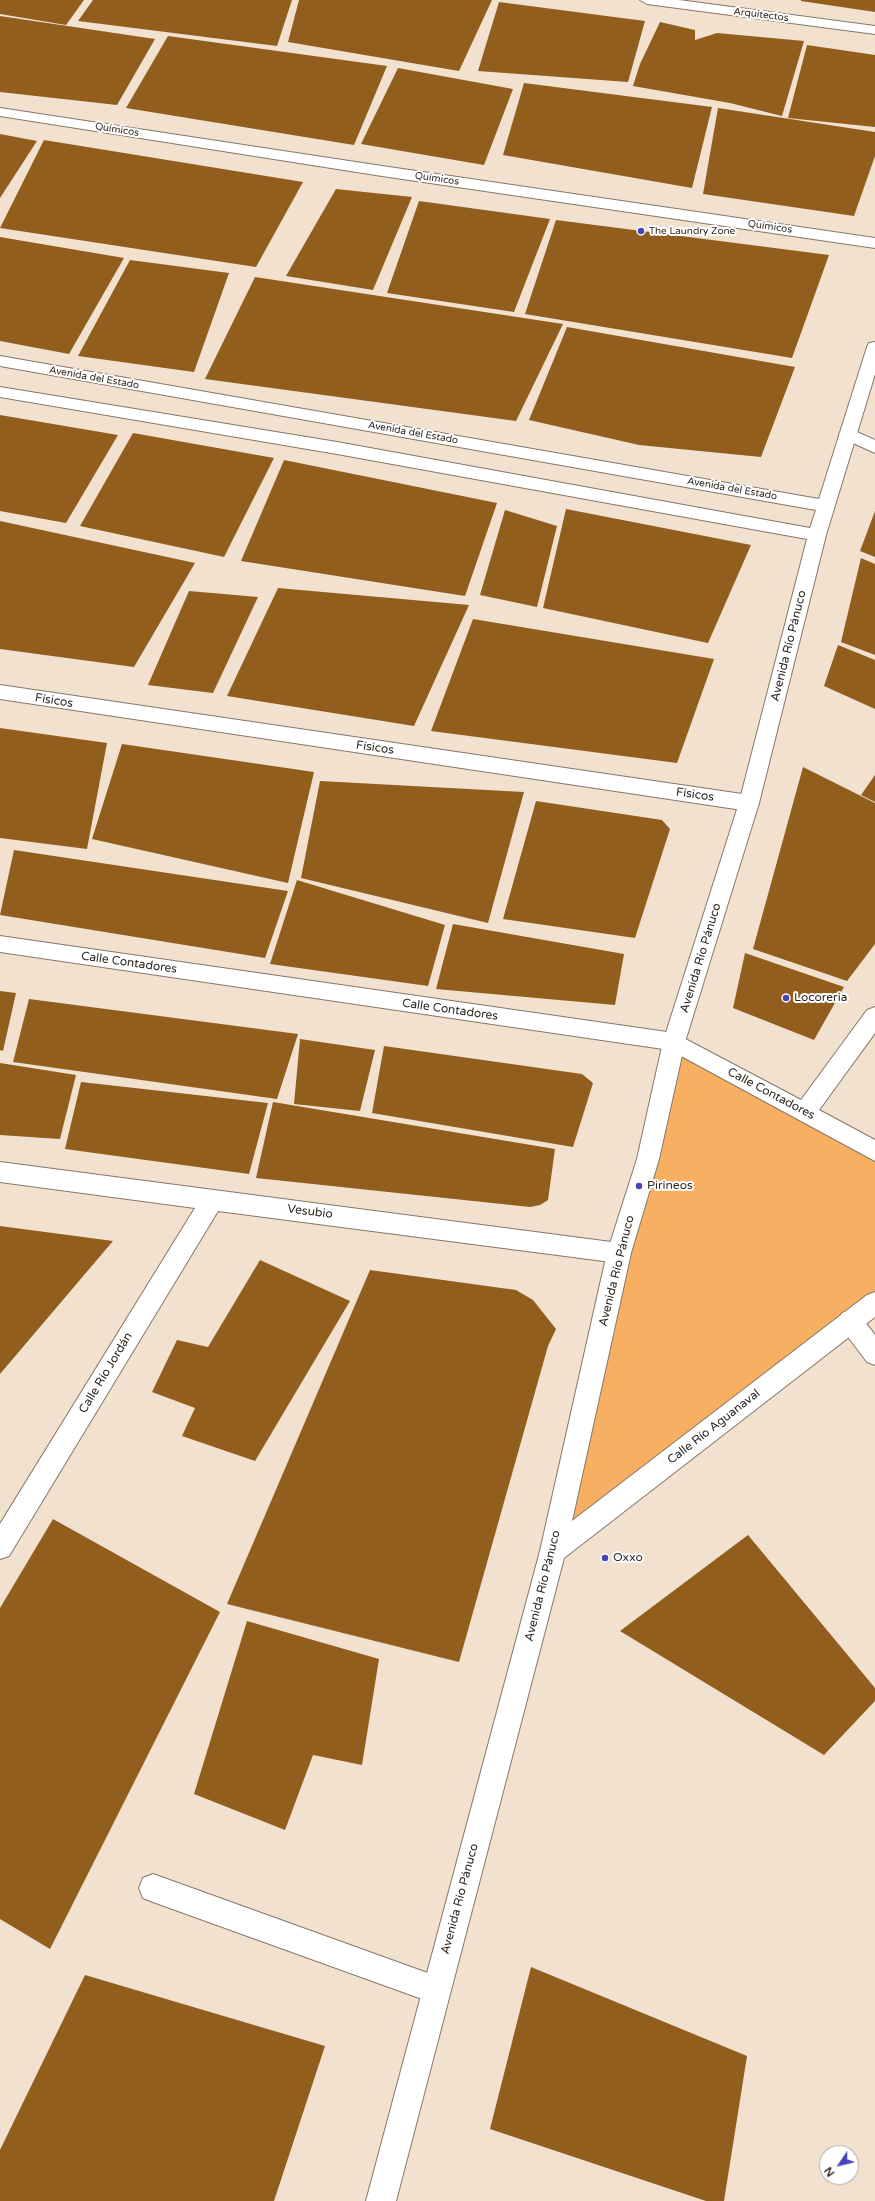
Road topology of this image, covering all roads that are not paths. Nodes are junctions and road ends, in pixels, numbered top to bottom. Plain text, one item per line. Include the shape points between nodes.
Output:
1 (647, 0) edge
2 (875, 30) edge
3 (0, 112) edge
4 (875, 243) edge
5 (875, 347) edge
6 (0, 361) edge
7 (0, 392) edge
8 (848, 434) junction
9 (875, 447) edge
10 (826, 506) junction
11 (817, 535) junction
12 (0, 692) edge
13 (749, 803) junction
14 (0, 944) edge
15 (875, 1016) edge
16 (674, 1042) junction
17 (804, 1112) junction
18 (875, 1151) edge
19 (0, 1172) edge
20 (213, 1199) junction
21 (619, 1253) junction
22 (875, 1303) edge
23 (850, 1321) junction
24 (875, 1354) edge
25 (0, 1547) edge
26 (552, 1551) junction
27 (153, 1888) dead end
28 (436, 1990) junction
29 (380, 2201) edge

1 - 2 street, Arquitectos
3 - 4 street, Químicos
5 - 8 street, Avenida Río Pánuco
6 - 10 street, Avenida del Estado
7 - 11 street via 337,448
8 - 9 street
8 - 10 street, Avenida Río Pánuco
10 - 11 street, Avenida Río Pánuco
11 - 13 street, Avenida Río Pánuco
12 - 13 street, Físicos
13 - 16 street, Avenida Río Pánuco
14 - 16 street, Calle Contadores
15 - 17 street
16 - 17 street, Calle Contadores
16 - 21 street, Avenida Río Pánuco via 648,1159
17 - 18 street, Calle Contadores
19 - 20 street, Vesubio
20 - 21 street, Vesubio
20 - 25 street, Calle Río Jordán
21 - 26 street, Avenida Río Pánuco
22 - 23 street, Calle Río Aguanaval
23 - 24 street
23 - 26 street, Calle Río Aguanaval
26 - 28 street, Avenida Río Pánuco
27 - 28 street
28 - 29 street, Avenida Río Pánuco

